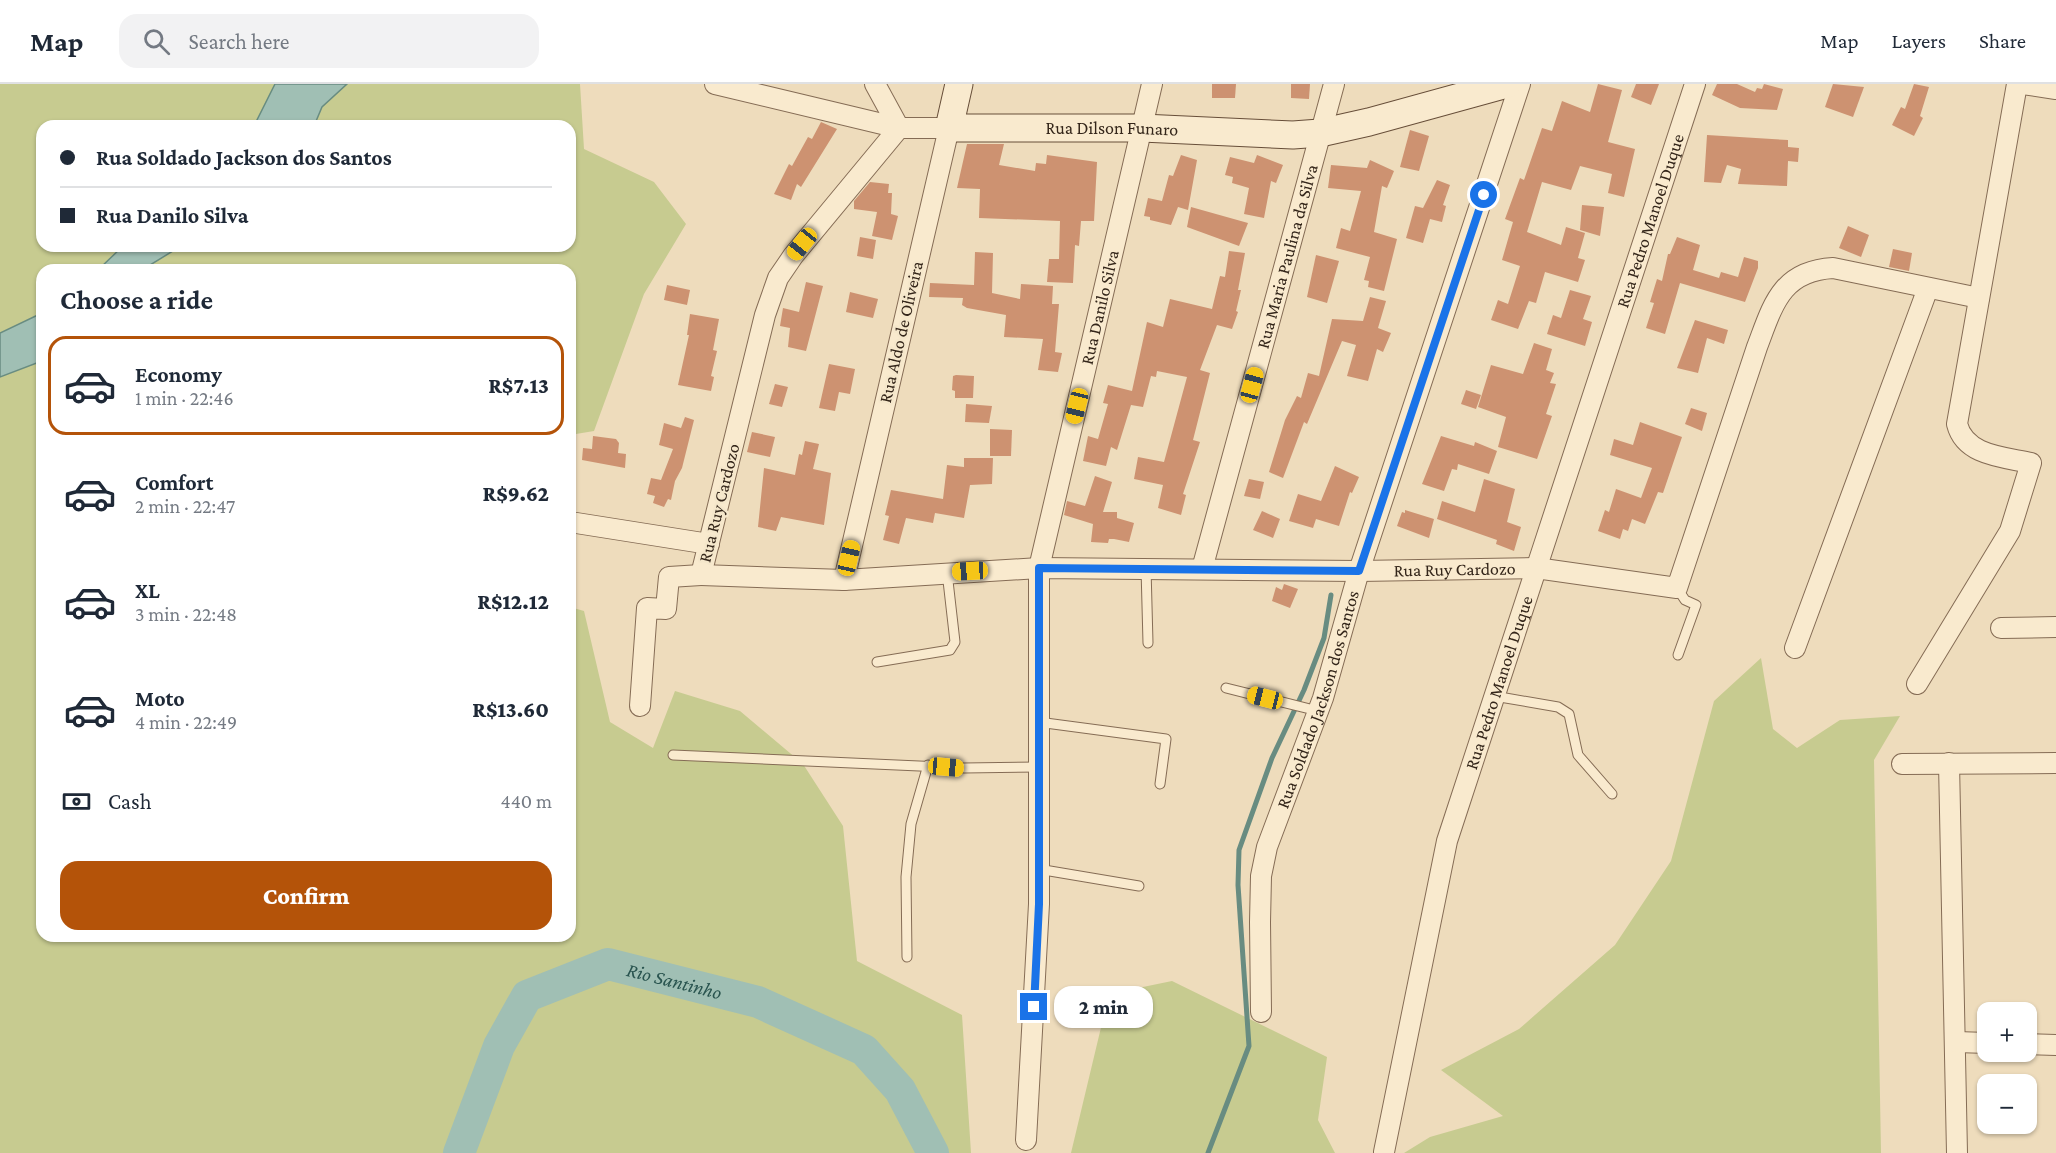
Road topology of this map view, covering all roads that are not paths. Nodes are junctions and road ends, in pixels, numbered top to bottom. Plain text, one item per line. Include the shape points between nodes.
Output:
1 (715, 84) edge
2 (875, 84) edge
3 (958, 84) edge
4 (1152, 84) edge
5 (1334, 84) edge
6 (1507, 84) edge
7 (1520, 84) edge
8 (1695, 84) edge
9 (2017, 84) edge
10 (2023, 84) edge
11 (2056, 89) edge
12 (899, 128) junction
13 (949, 128) junction
14 (1142, 128) junction
15 (1320, 133) junction
16 (1928, 288) junction
17 (1979, 298) junction
18 (576, 528) edge
19 (709, 544) junction
20 (1039, 568) junction
21 (1146, 568) junction
22 (1536, 568) junction
23 (1202, 569) junction
24 (1359, 571) junction
25 (947, 572) junction
26 (701, 575) junction
27 (844, 580) junction
28 (1677, 588) junction
29 (2056, 627) edge
30 (2001, 628) dead end
31 (1148, 643) dead end
32 (1795, 648) dead end
33 (1678, 655) dead end
34 (877, 662) dead end
35 (1917, 684) dead end
36 (1226, 688) dead end
37 (1494, 696) junction
38 (639, 706) dead end
39 (1313, 709) junction
40 (1038, 722) junction
41 (673, 755) dead end
42 (1949, 763) junction
43 (2056, 763) edge
44 (1902, 764) dead end
45 (928, 765) junction
46 (1039, 767) junction
47 (1160, 784) dead end
48 (1612, 794) dead end
49 (1038, 869) junction
50 (1139, 886) dead end
51 (907, 957) dead end
52 (1261, 1012) dead end
53 (1956, 1042) junction
54 (1977, 1043) edge
55 (2037, 1044) edge
56 (2056, 1045) edge
57 (1026, 1140) dead end
58 (1384, 1152) edge
59 (1958, 1153) edge

1 - 12 street, Rua Dilson Funaro
2 - 12 street
3 - 13 street, Rua Aldo de Oliveira
4 - 14 street, Rua Danilo Silva
5 - 15 street, Rua Maria Paulina da Silva
6 - 15 street, Rua Dilson Funaro
7 - 24 street, Rua Soldado Jackson dos Santos
8 - 22 street, Rua Pedro Manoel Duque
9 - 17 street
10 - 11 street
12 - 13 street, Rua Dilson Funaro
12 - 19 street, Rua Ruy Cardozo via 778,278 765,315
13 - 14 street, Rua Dilson Funaro
13 - 27 street, Rua Aldo de Oliveira
14 - 15 street, Rua Dilson Funaro via 1248,134
14 - 20 street, Rua Danilo Silva
15 - 23 street, Rua Maria Paulina da Silva
16 - 17 street
16 - 28 street via 1833,268 1812,269 1789,283 1761,338
16 - 32 street
17 - 35 street via 1958,424 1960,435 1970,447 2031,464 2010,531
18 - 19 street
19 - 26 street, Rua Ruy Cardozo
20 - 21 street, Rua Ruy Cardozo
20 - 25 street, Rua Ruy Cardozo
20 - 40 street, Rua Danilo Silva
21 - 23 street, Rua Ruy Cardozo
21 - 31 lane
22 - 24 street, Rua Ruy Cardozo
22 - 28 street, Rua Ruy Cardozo
22 - 37 street, Rua Pedro Manoel Duque
23 - 24 street, Rua Ruy Cardozo
24 - 39 street, Rua Soldado Jackson dos Santos
25 - 27 street, Rua Ruy Cardozo
25 - 34 lane via 955,642 950,650
26 - 27 street, Rua Ruy Cardozo
26 - 38 street via 669,576 666,609 647,608
28 - 33 lane via 1685,600 1696,604
29 - 30 street
36 - 39 lane
37 - 48 lane via 1558,707 1569,714 1578,754
37 - 58 street, Rua Pedro Manoel Duque via 1447,841
39 - 52 street, Rua Soldado Jackson dos Santos via 1261,876
40 - 46 street, Rua Danilo Silva
40 - 47 lane via 1166,739
41 - 45 lane
42 - 43 street
42 - 44 street
42 - 53 street
45 - 46 lane
45 - 51 lane via 910,835
46 - 49 street, Rua Danilo Silva
49 - 50 lane
49 - 57 street, Rua Danilo Silva via 1036,985
53 - 54 street
53 - 59 street
55 - 56 street

